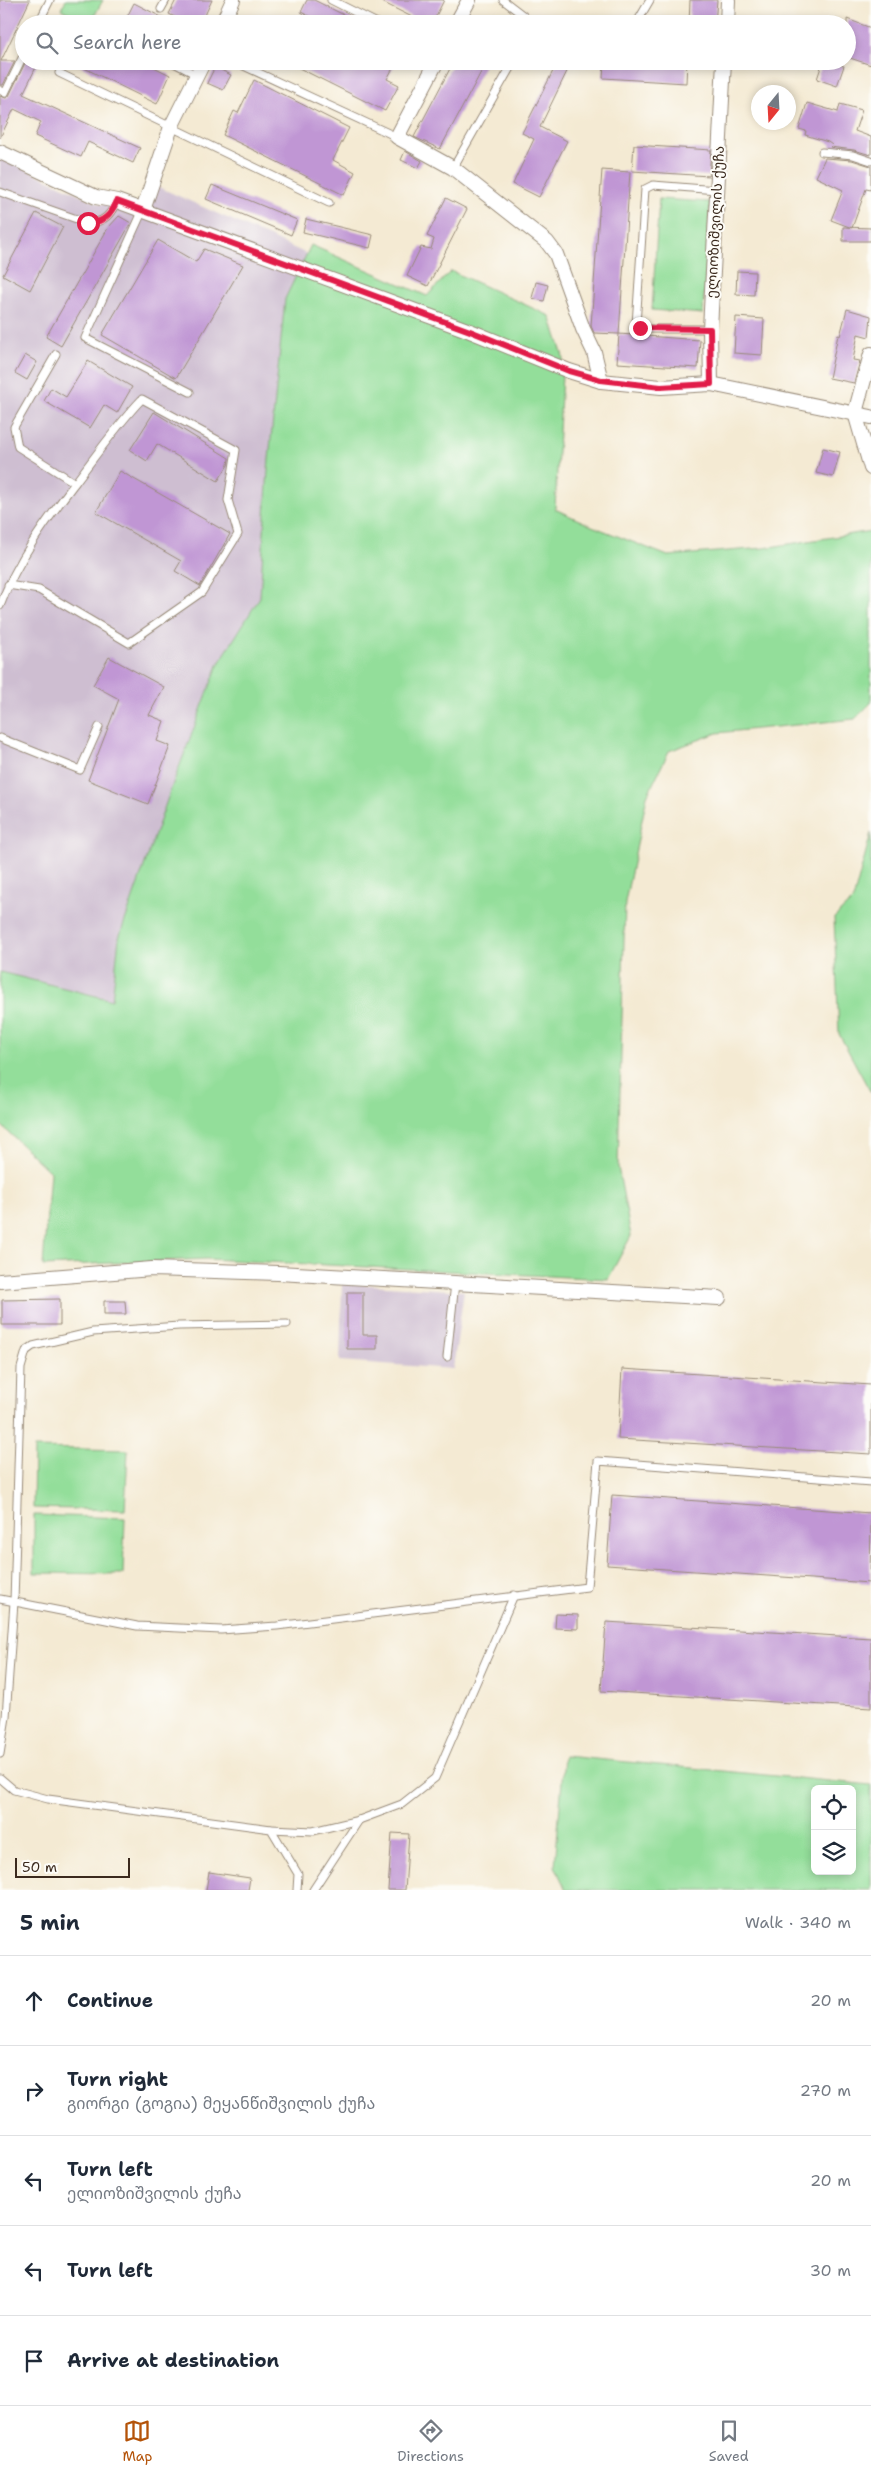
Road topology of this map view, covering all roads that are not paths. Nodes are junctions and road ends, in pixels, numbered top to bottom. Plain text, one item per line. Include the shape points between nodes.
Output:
1 (50, 0) edge
2 (166, 0) edge
3 (234, 0) edge
4 (331, 0) edge
5 (469, 0) edge
6 (504, 0) edge
7 (650, 0) edge
8 (728, 0) edge
9 (161, 9) dead end
10 (42, 15) edge
11 (226, 15) edge
12 (361, 15) edge
13 (461, 15) edge
14 (523, 15) edge
15 (641, 15) edge
16 (727, 15) edge
17 (16, 70) edge
18 (187, 70) edge
19 (200, 70) edge
20 (252, 70) edge
21 (432, 70) edge
22 (509, 70) edge
23 (724, 70) edge
24 (59, 73) dead end
25 (197, 75) junction
26 (0, 90) edge
27 (171, 127) junction
28 (397, 137) junction
29 (0, 152) edge
30 (822, 152) dead end
31 (871, 162) edge
32 (453, 168) junction
33 (717, 190) junction
34 (0, 192) edge
35 (117, 201) junction
36 (329, 204) dead end
37 (143, 210) junction
38 (710, 329) junction
39 (56, 354) dead end
40 (871, 354) edge
41 (601, 380) junction
42 (711, 384) junction
43 (190, 392) dead end
44 (855, 413) junction
45 (871, 417) edge
46 (871, 468) edge
47 (75, 483) junction
48 (8, 585) junction
49 (0, 606) edge
50 (99, 727) dead end
51 (0, 738) edge
52 (0, 1281) edge
53 (455, 1283) junction
54 (719, 1298) dead end
55 (287, 1324) dead end
56 (447, 1357) dead end
57 (871, 1482) edge
58 (514, 1595) junction
59 (0, 1599) edge
60 (14, 1602) junction
61 (0, 1754) edge
62 (0, 1778) edge
63 (359, 1820) junction
64 (271, 1828) junction
65 (297, 1890) edge
66 (313, 1890) edge

1 - 10 lane
2 - 9 lane
3 - 11 street
4 - 12 lane
5 - 13 street
6 - 14 lane
7 - 15 lane
8 - 16 street
17 - 26 lane via 5,93
18 - 25 lane
19 - 25 street
20 - 28 lane
21 - 28 street
22 - 32 lane
23 - 33 street, ელიოზიშვილის ქუჩა
24 - 27 lane
25 - 27 street
27 - 36 lane
27 - 37 street
28 - 32 street
29 - 35 street via 96,197
30 - 31 lane via 853,155
32 - 41 street via 548,242 556,254 594,352
33 - 38 street, ელიოზიშვილის ქუჩა
33 - 38 lane via 653,185 645,189 636,325 647,329
34 - 35 lane via 88,223 98,223 111,214
35 - 37 street
37 - 41 street via 461,327 569,371
37 - 43 lane via 85,338
38 - 42 street, ელიოზიშვილის ქუჩა
39 - 47 lane via 14,426 18,447
40 - 44 street
41 - 42 street via 661,387
42 - 44 street
44 - 45 street
44 - 46 street
47 - 48 lane via 40,530
47 - 48 lane via 120,422 142,400 236,450 228,500 238,534 202,592 129,643 39,590
48 - 49 lane
50 - 51 lane via 80,770
52 - 53 street via 152,1269
53 - 54 street
53 - 56 lane
55 - 60 lane via 93,1332 32,1346 26,1351 21,1368
57 - 58 lane via 598,1460 587,1587
58 - 60 lane via 277,1626 221,1630 137,1626
58 - 63 lane via 435,1778 402,1804
59 - 60 lane
60 - 61 lane via 6,1717
62 - 64 lane via 14,1790 48,1799
63 - 64 lane via 313,1831
63 - 66 lane
64 - 65 lane via 298,1874

